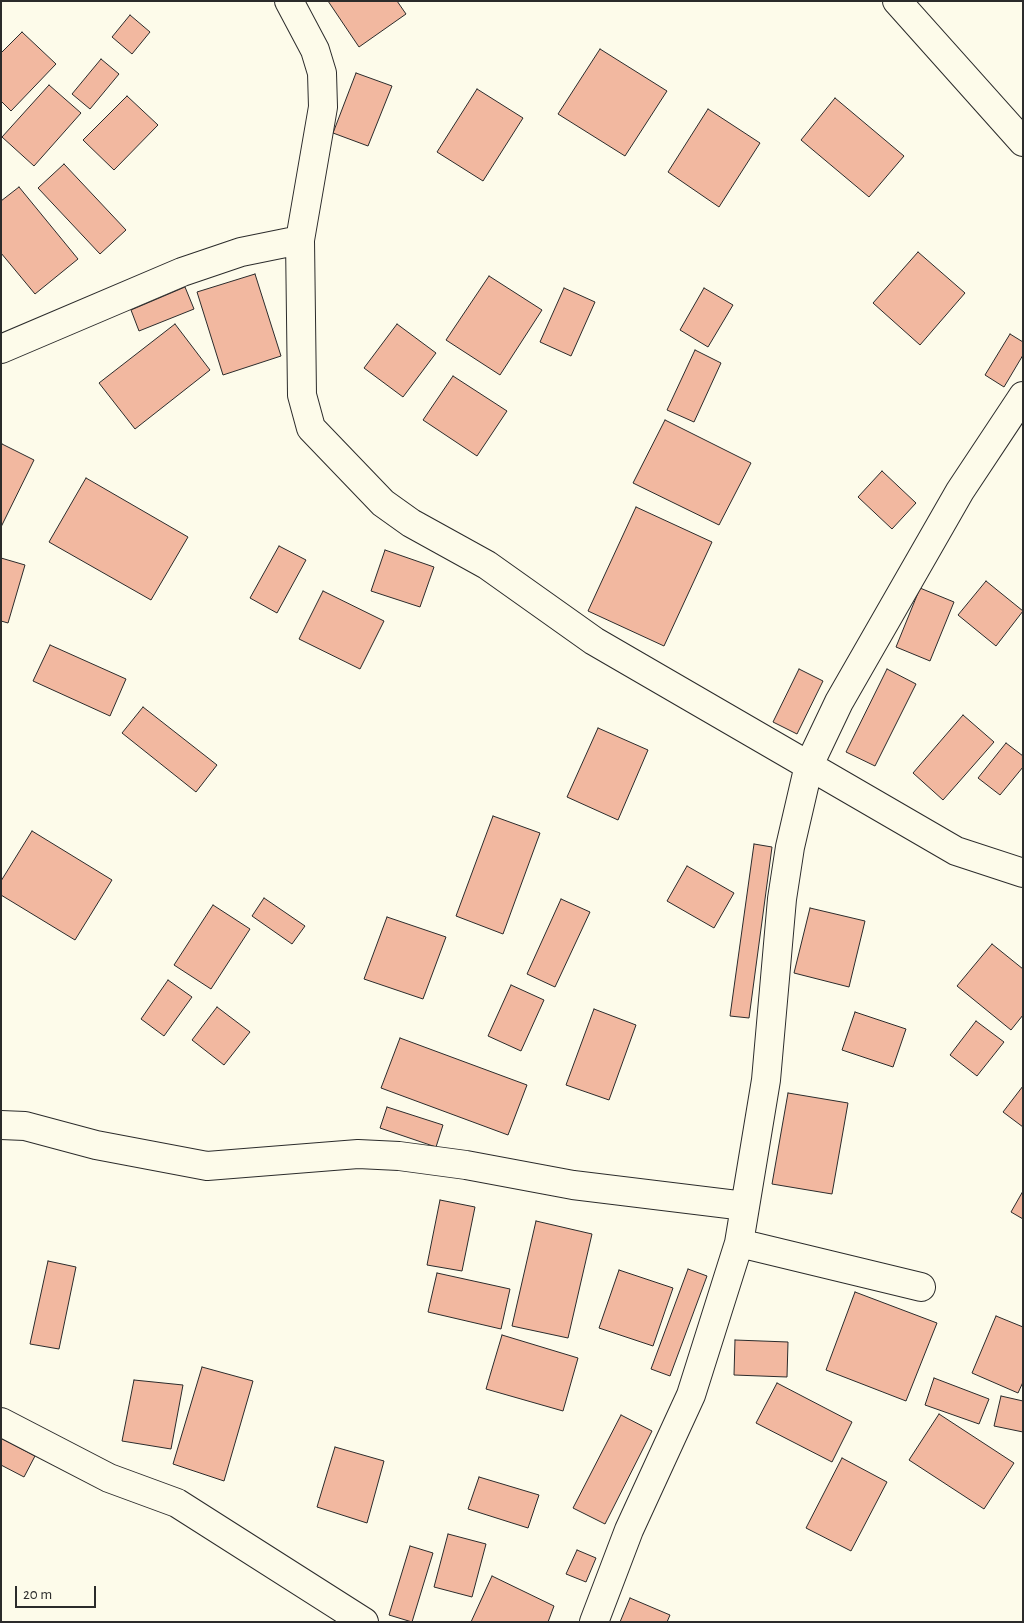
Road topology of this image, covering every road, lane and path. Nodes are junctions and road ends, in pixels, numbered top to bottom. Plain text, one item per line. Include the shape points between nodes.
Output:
1 (289, 1) edge
2 (897, 1) edge
3 (1023, 142) edge
4 (300, 240) junction
5 (1, 349) edge
6 (1023, 396) edge
7 (809, 765) junction
8 (1023, 873) edge
9 (1, 1125) edge
10 (745, 1206) junction
11 (739, 1243) junction
12 (921, 1287) dead end
13 (1, 1422) edge
14 (364, 1622) edge
15 (594, 1622) edge

1 - 4 street via 322,73 324,107
2 - 3 street
4 - 5 street via 241,252 182,272
4 - 7 street via 302,395 311,428 345,465 383,503 410,523 487,565 594,642
6 - 7 street via 960,491 839,702
7 - 8 street via 956,851
7 - 10 street via 788,856 766,1080
9 - 10 street via 24,1126 96,1145 208,1166 358,1154 399,1156 573,1184
10 - 11 street
11 - 12 street
11 - 15 street via 691,1394 629,1530
13 - 14 street via 109,1478 177,1503

